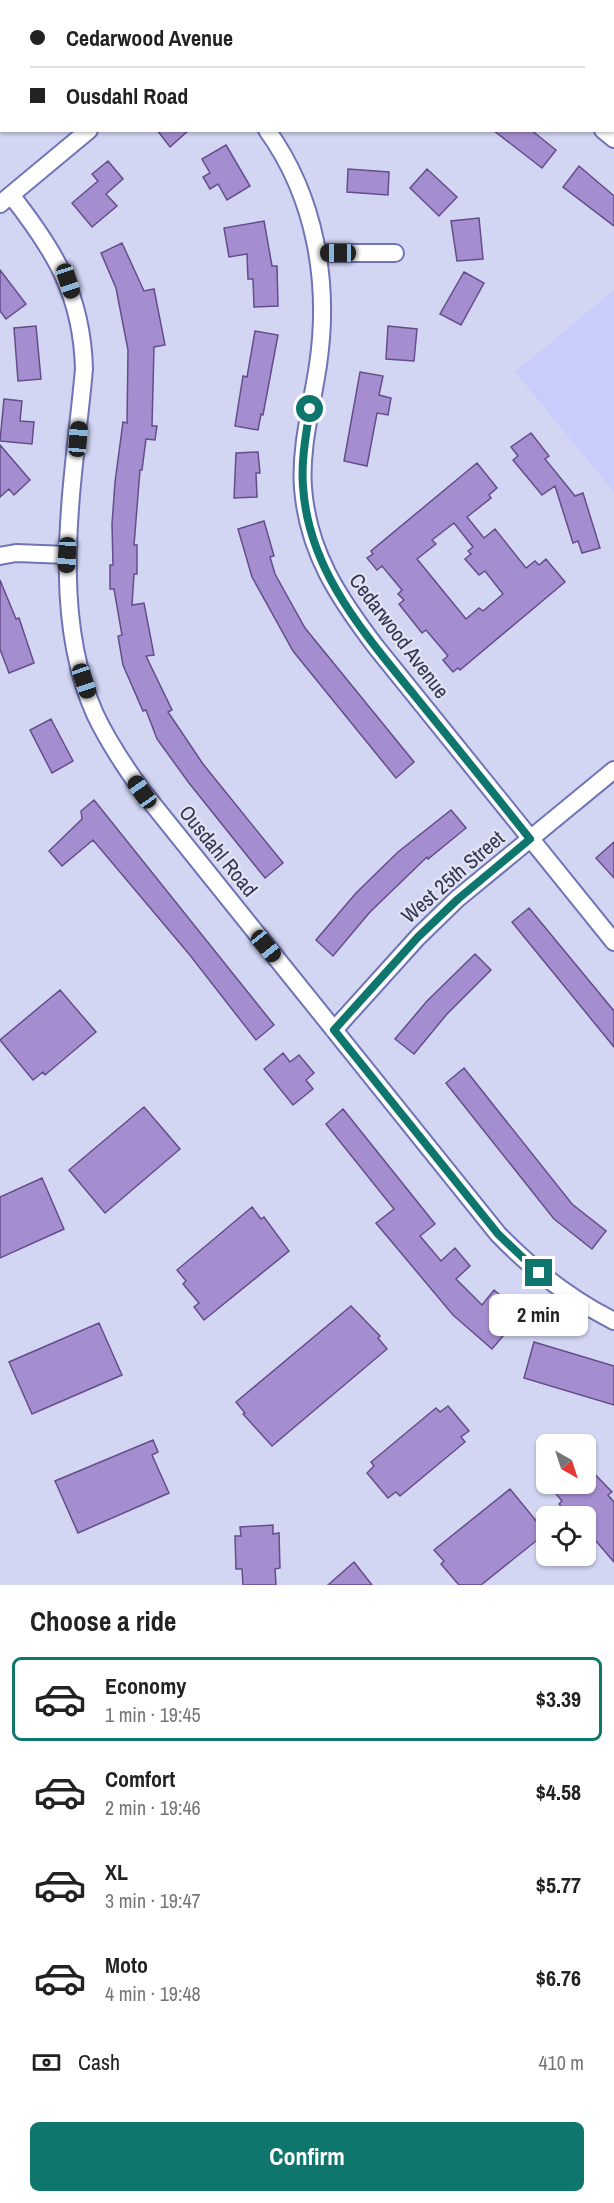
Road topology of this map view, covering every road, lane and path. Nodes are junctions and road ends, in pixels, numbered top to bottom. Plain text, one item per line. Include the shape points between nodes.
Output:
1 (87, 132) edge
2 (268, 132) edge
3 (6, 200) edge
4 (319, 253) junction
5 (395, 253) dead end
6 (67, 555) junction
7 (0, 556) edge
8 (614, 770) edge
9 (530, 839) junction
10 (614, 942) edge
11 (334, 1030) junction
12 (614, 1321) edge

1 - 3 street
2 - 4 street, Cedarwood Avenue via 295,178
3 - 6 street, Ousdahl Road via 54,253 68,281 83,339 84,369
4 - 5 street
4 - 9 street, Cedarwood Avenue via 322,322 303,463 306,509 320,558 343,604
6 - 7 street
6 - 11 street, Ousdahl Road via 73,641 94,713 112,746 142,792
8 - 9 street, West 25th Street
9 - 10 street, Cedarwood Avenue
9 - 11 street, West 25th Street via 418,937
11 - 12 street, Ousdahl Road via 519,1256 564,1292

